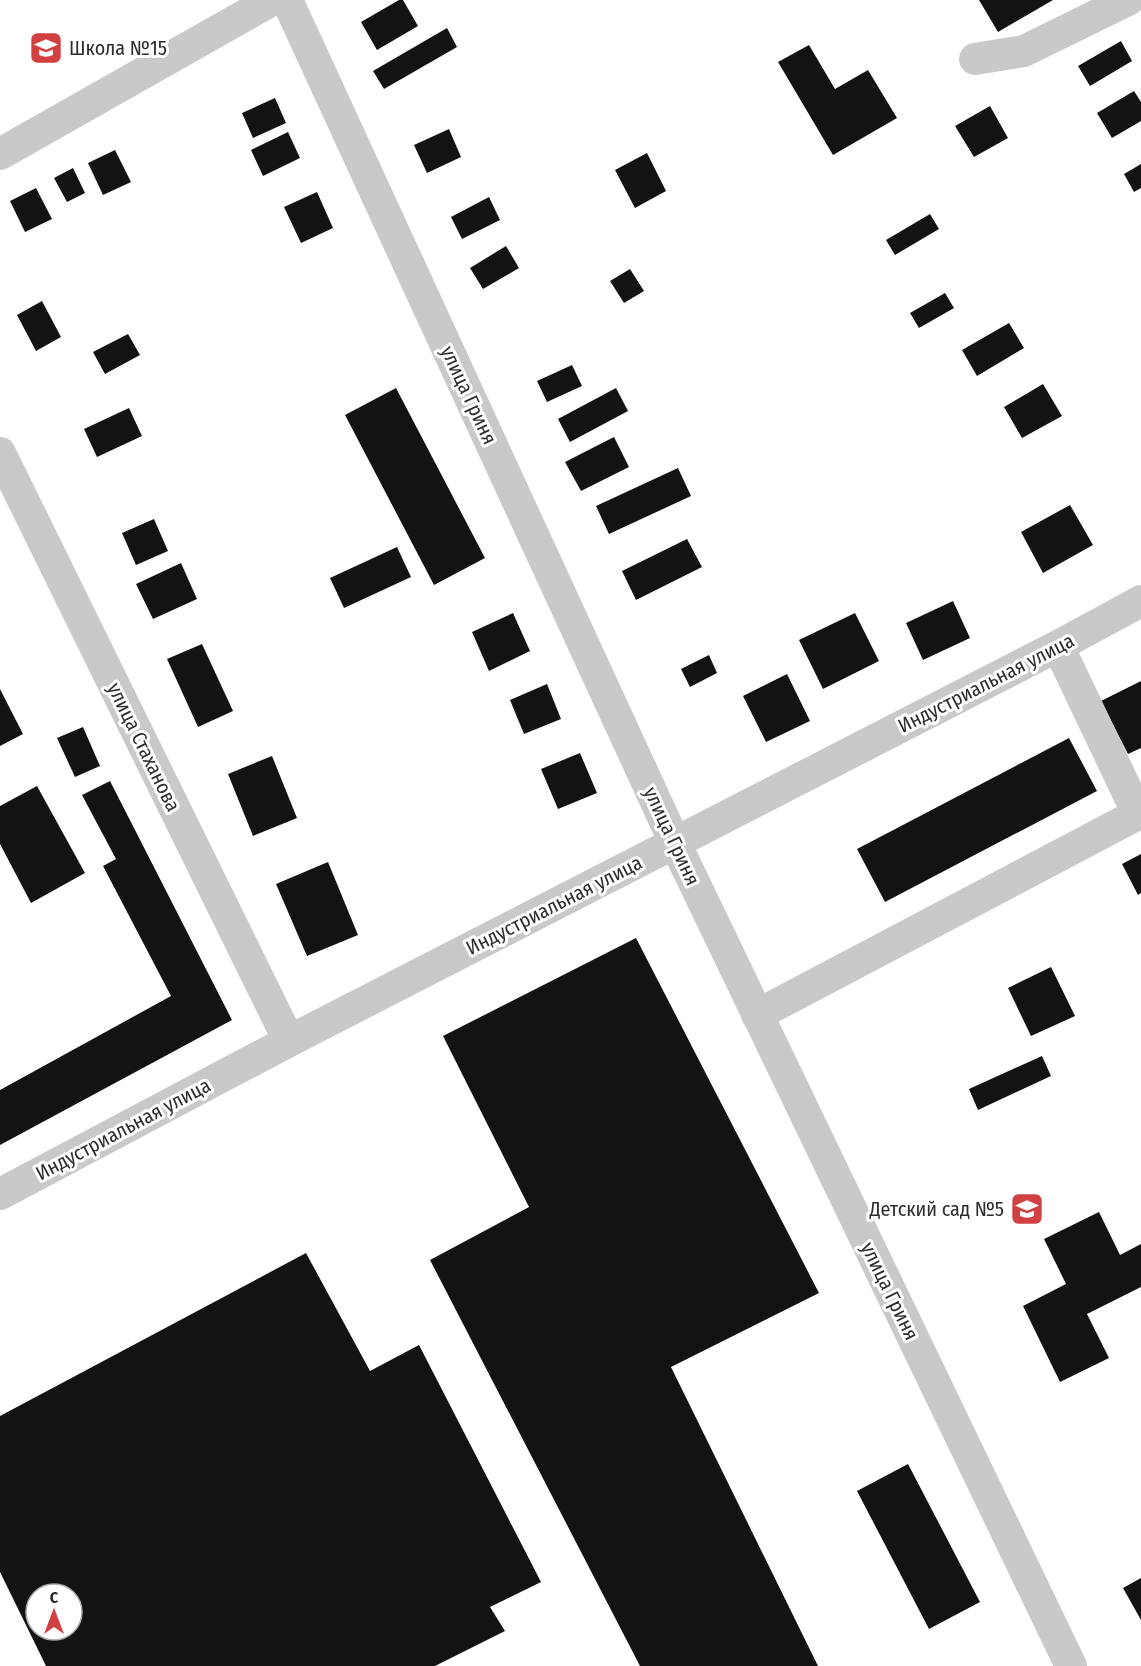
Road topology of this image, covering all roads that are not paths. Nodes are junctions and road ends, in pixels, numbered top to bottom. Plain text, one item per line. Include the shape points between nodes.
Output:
1 (273, 0) edge
2 (287, 0) edge
3 (1128, 0) edge
4 (975, 59) dead end
5 (0, 154) edge
6 (0, 453) edge
7 (1141, 601) edge
8 (1058, 646) junction
9 (675, 843) junction
10 (757, 1015) junction
11 (288, 1041) junction
12 (0, 1194) edge
13 (1071, 1666) edge

1 - 5 street
2 - 9 street, улица Гриня
3 - 4 street via 1024,51
6 - 11 street, улица Стаханова
7 - 8 street, Индустриальная улица
8 - 9 street, Индустриальная улица
8 - 10 street via 1138,814
9 - 10 street, улица Гриня
9 - 11 street, Индустриальная улица
10 - 13 street, улица Гриня
11 - 12 street, Индустриальная улица

